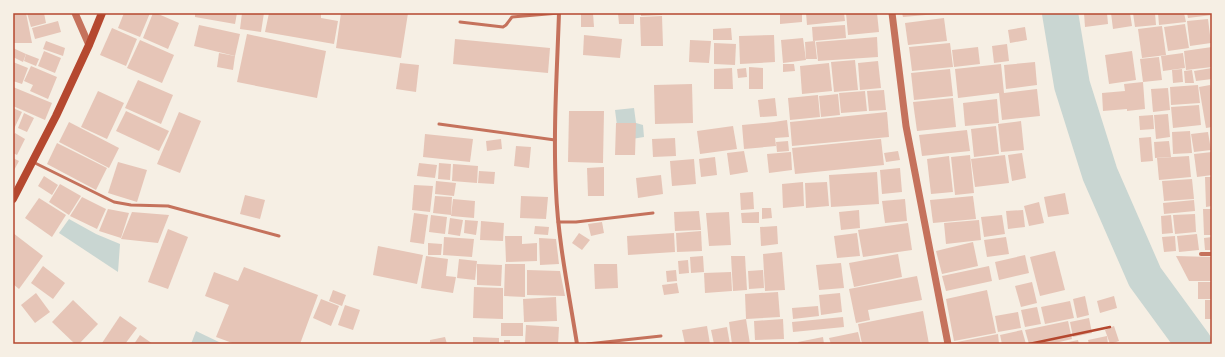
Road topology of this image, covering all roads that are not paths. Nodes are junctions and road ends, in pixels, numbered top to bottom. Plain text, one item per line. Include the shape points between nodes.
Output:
1 (75, 13) edge
2 (102, 13) edge
3 (560, 13) edge
4 (892, 13) edge
5 (460, 22) dead end
6 (89, 45) junction
7 (439, 124) dead end
8 (555, 140) junction
9 (32, 162) junction
10 (13, 199) edge
11 (653, 213) dead end
12 (558, 222) junction
13 (279, 236) dead end
14 (1201, 254) dead end
15 (1212, 254) edge
16 (662, 336) dead end
17 (576, 344) edge
18 (587, 344) edge
19 (948, 344) edge

1 - 6 street
2 - 6 main road
3 - 5 lane via 512,17 503,27
3 - 8 street
4 - 19 street via 906,126
6 - 9 main road
7 - 8 lane
8 - 12 street
9 - 10 main road
9 - 13 lane via 114,202 168,206
11 - 12 lane
12 - 17 street
14 - 15 street
16 - 18 lane

